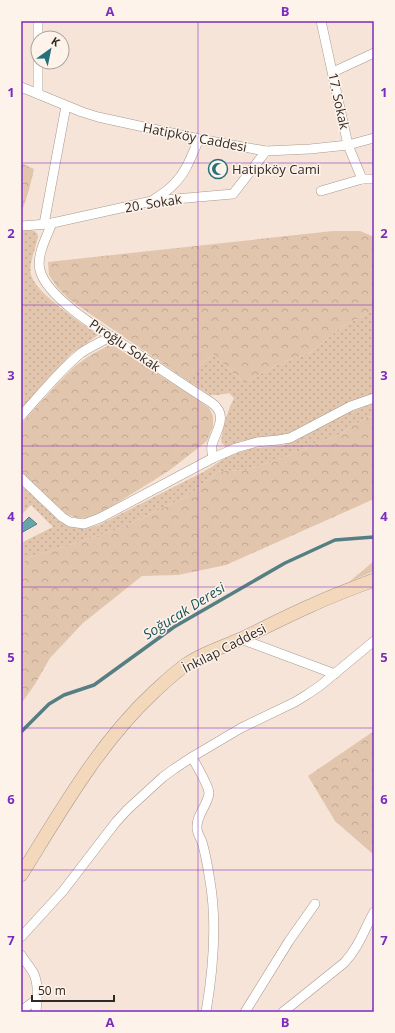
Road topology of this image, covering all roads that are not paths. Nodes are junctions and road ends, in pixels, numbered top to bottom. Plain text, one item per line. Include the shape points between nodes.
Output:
1 (38, 21) edge
2 (321, 21) edge
3 (374, 53) edge
4 (333, 72) junction
5 (21, 86) edge
6 (38, 94) junction
7 (66, 106) junction
8 (374, 138) edge
9 (198, 139) junction
10 (348, 145) junction
11 (266, 151) junction
12 (362, 179) junction
13 (374, 179) edge
14 (321, 191) dead end
15 (152, 201) junction
16 (48, 224) junction
17 (21, 226) edge
18 (111, 336) junction
19 (374, 398) edge
20 (21, 416) edge
21 (213, 458) junction
22 (21, 478) edge
23 (374, 580) edge
24 (240, 639) junction
25 (374, 641) edge
26 (335, 674) junction
27 (192, 757) junction
28 (21, 875) edge
29 (315, 904) dead end
30 (374, 912) edge
31 (21, 937) edge
32 (21, 955) edge
33 (37, 999) junction
34 (21, 1010) edge
35 (36, 1012) edge
36 (206, 1012) edge
37 (245, 1012) edge
38 (283, 1012) edge

1 - 6 street
2 - 4 street, 17. Sokak
3 - 4 street
4 - 10 street, 17. Sokak
5 - 6 street, Hatipköy Caddesi
6 - 7 street, Hatipköy Caddesi
7 - 9 street, Hatipköy Caddesi via 98,117
7 - 16 street, Pıroğlu Sokak
8 - 10 street, Hatipköy Caddesi
9 - 11 street, Hatipköy Caddesi
9 - 15 street via 183,173 168,190
10 - 11 street, Hatipköy Caddesi
10 - 12 street, 17. Sokak
11 - 15 street, 20. Sokak via 233,194
12 - 13 street
12 - 14 street
15 - 16 street, 20. Sokak
16 - 17 street, 20. Sokak
16 - 18 street, Pıroğlu Sokak via 39,262 42,277 52,292 72,310
18 - 20 street via 82,353
18 - 21 street, Pıroğlu Sokak via 217,407 220,420 212,445
19 - 21 street via 351,406 290,438 250,444
21 - 22 street via 84,524 70,522 62,517
23 - 24 street, İnkılap Caddesi
24 - 26 street
24 - 28 street, İnkılap Caddesi via 204,655 172,675 132,714 70,796
25 - 26 street
26 - 27 street via 295,702 241,728
27 - 31 street via 162,778 128,809 63,891
27 - 36 street via 208,787 209,794 196,824 207,860 213,904 211,985
29 - 37 street
30 - 38 street via 352,955
32 - 33 street via 34,974
33 - 34 street
33 - 35 street

